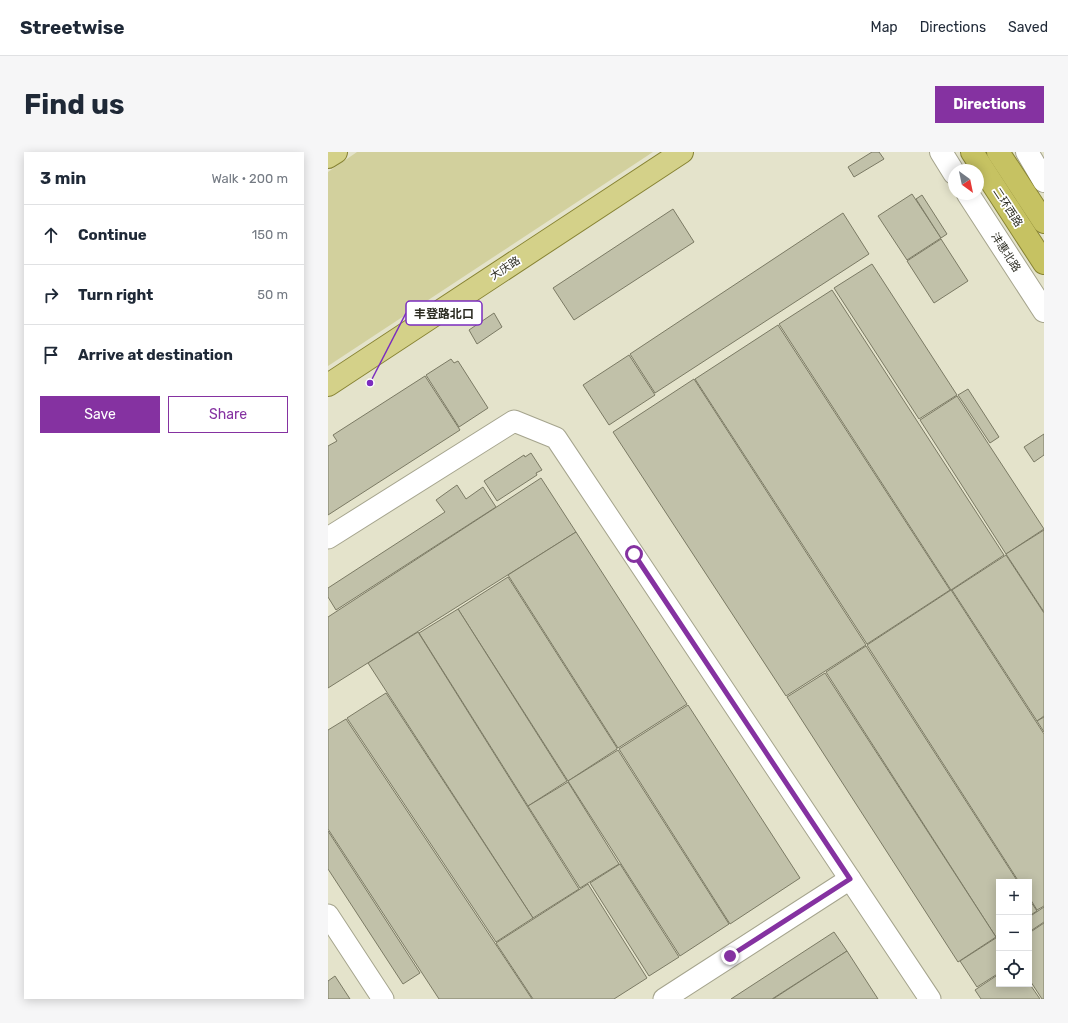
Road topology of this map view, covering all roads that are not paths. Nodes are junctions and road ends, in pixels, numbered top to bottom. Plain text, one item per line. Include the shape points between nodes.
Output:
1 (336, 152) edge
2 (682, 152) edge
3 (941, 152) edge
4 (972, 152) edge
5 (998, 152) edge
6 (1027, 152) edge
7 (328, 157) edge
8 (949, 164) edge
9 (1044, 181) edge
10 (972, 200) edge
11 (1044, 222) edge
12 (1044, 263) edge
13 (1044, 311) edge
14 (328, 385) edge
15 (328, 538) edge
16 (850, 879) junction
17 (328, 915) edge
18 (383, 999) edge
19 (664, 999) edge
20 (930, 999) edge

1 - 7 main road
2 - 14 main road, 大庆路
3 - 8 main road
4 - 12 highway, 二环西路
5 - 11 highway, 二环西路
6 - 9 main road
10 - 13 main road, 沣惠北路
15 - 16 street via 514,421 556,438
16 - 19 street
16 - 20 street
17 - 18 street

